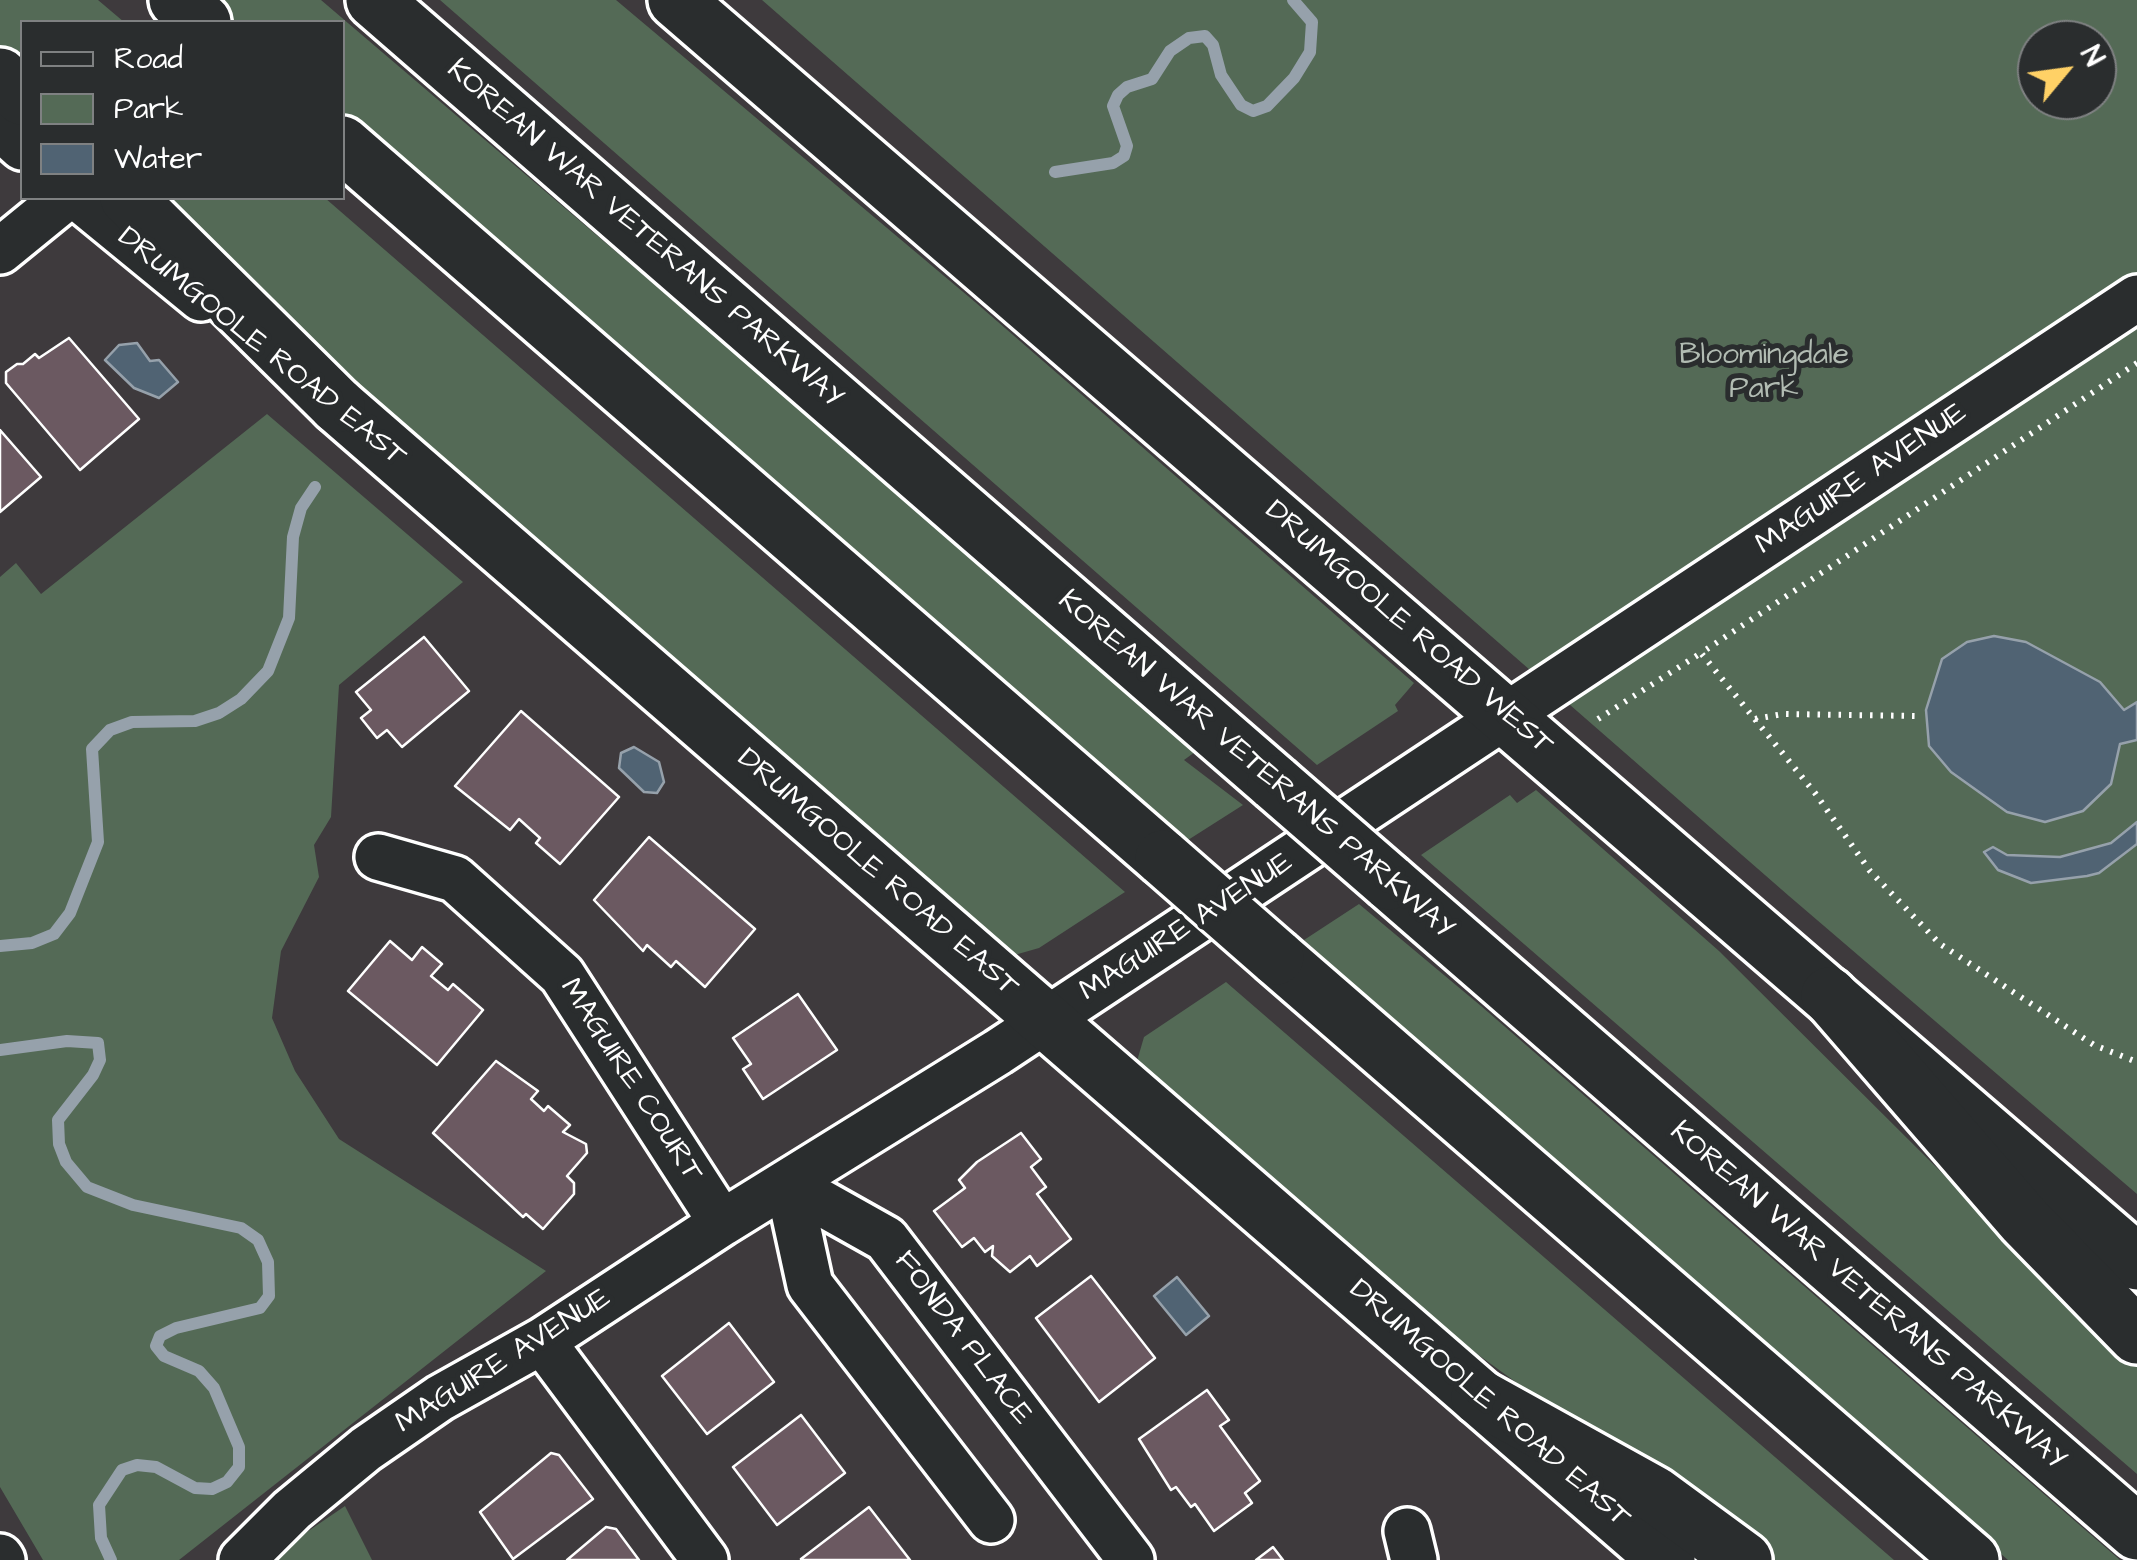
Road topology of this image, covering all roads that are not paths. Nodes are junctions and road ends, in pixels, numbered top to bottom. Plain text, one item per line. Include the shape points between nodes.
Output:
1 (177, 0) edge
2 (374, 0) edge
3 (676, 0) edge
4 (201, 20) edge
5 (0, 76) edge
6 (20, 96) edge
7 (0, 127) edge
8 (20, 145) edge
9 (345, 147) edge
10 (63, 200) edge
11 (81, 200) edge
12 (130, 200) edge
13 (0, 252) edge
14 (2137, 298) edge
15 (337, 405) junction
16 (1508, 716) junction
17 (378, 858) dead end
18 (1830, 995) junction
19 (1046, 1020) junction
20 (788, 1184) junction
21 (722, 1223) junction
22 (2137, 1262) edge
23 (2137, 1336) edge
24 (542, 1341) junction
25 (1480, 1397) junction
26 (991, 1520) dead end
27 (2137, 1532) edge
28 (242, 1560) edge
29 (705, 1560) edge
30 (1132, 1560) edge
31 (1667, 1560) edge
32 (1744, 1560) edge
33 (1971, 1560) edge

1 - 4 main road
2 - 27 main road, KOREAN WAR VETERANS PARKWAY, bridge
3 - 16 main road, DRUMGOOLE ROAD WEST
5 - 6 main road
7 - 8 street
9 - 33 main road, bridge
10 - 13 street
11 - 15 street, DRUMGOOLE ROAD EAST
12 - 15 main road
14 - 16 street, MAGUIRE AVENUE
15 - 19 main road, DRUMGOOLE ROAD EAST
16 - 18 main road, DRUMGOOLE ROAD WEST
16 - 19 street, MAGUIRE AVENUE
17 - 21 street, MAGUIRE COURT via 455,879 562,974
18 - 22 main road, DRUMGOOLE ROAD WEST
18 - 23 main road via 2024,1220
19 - 20 street, MAGUIRE AVENUE
19 - 25 main road, DRUMGOOLE ROAD EAST
20 - 21 street, MAGUIRE AVENUE
20 - 26 street via 810,1284
20 - 30 street, FONDA PLACE via 886,1239
21 - 24 street, MAGUIRE AVENUE
24 - 28 street, MAGUIRE AVENUE via 366,1449
24 - 29 street
25 - 31 main road, DRUMGOOLE ROAD EAST
25 - 32 main road via 1654,1494

